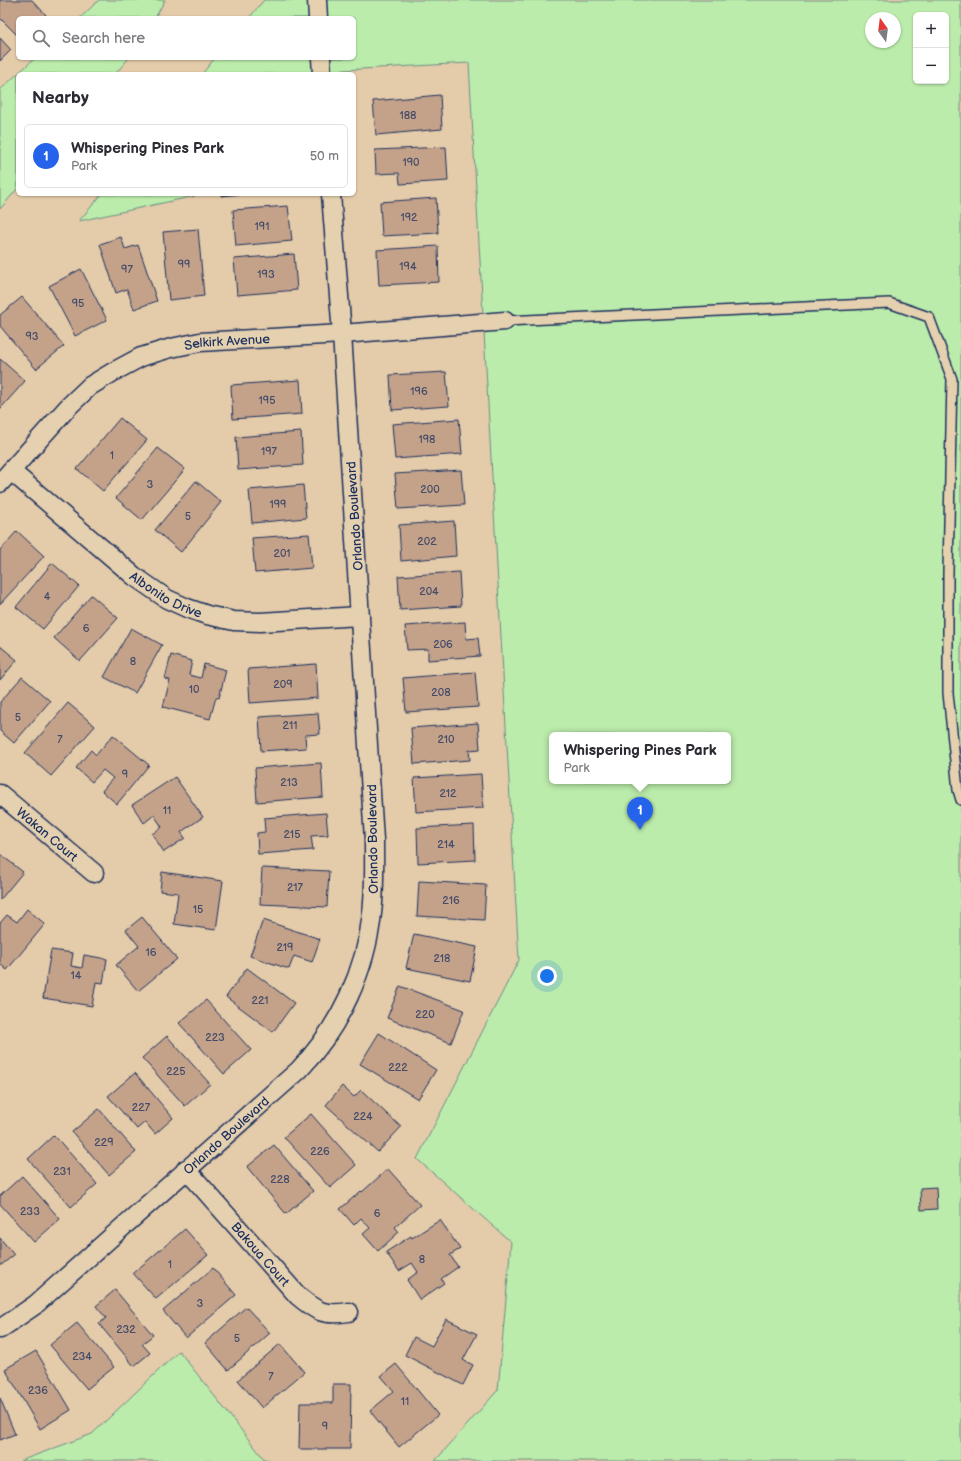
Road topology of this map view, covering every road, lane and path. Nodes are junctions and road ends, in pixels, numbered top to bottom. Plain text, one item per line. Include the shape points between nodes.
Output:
1 (317, 0) edge
2 (318, 16) edge
3 (321, 60) edge
4 (322, 72) edge
5 (331, 196) edge
6 (505, 321) joint
7 (342, 334) junction
8 (5, 477) edge
9 (360, 616) junction
10 (0, 794) edge
11 (961, 800) edge
12 (94, 873) dead end
13 (186, 1169) junction
14 (349, 1312) dead end
15 (0, 1329) edge

1 - 2 street
3 - 4 street
5 - 7 street, Orlando Boulevard
6 - 7 street, Selkirk Avenue
6 - 11 lane via 889,303 929,317 952,379 948,693
7 - 8 street, Selkirk Avenue via 200,342 141,357 90,386
7 - 9 street, Orlando Boulevard
8 - 9 street, Albonito Drive via 134,576 167,599 187,608 234,621 260,622
9 - 13 street, Orlando Boulevard via 374,871 372,914 354,985 331,1030 311,1057
10 - 12 street, Wakan Court
13 - 14 street, Bakoua Court via 309,1306 323,1313 335,1315
13 - 15 street, Orlando Boulevard via 35,1304

